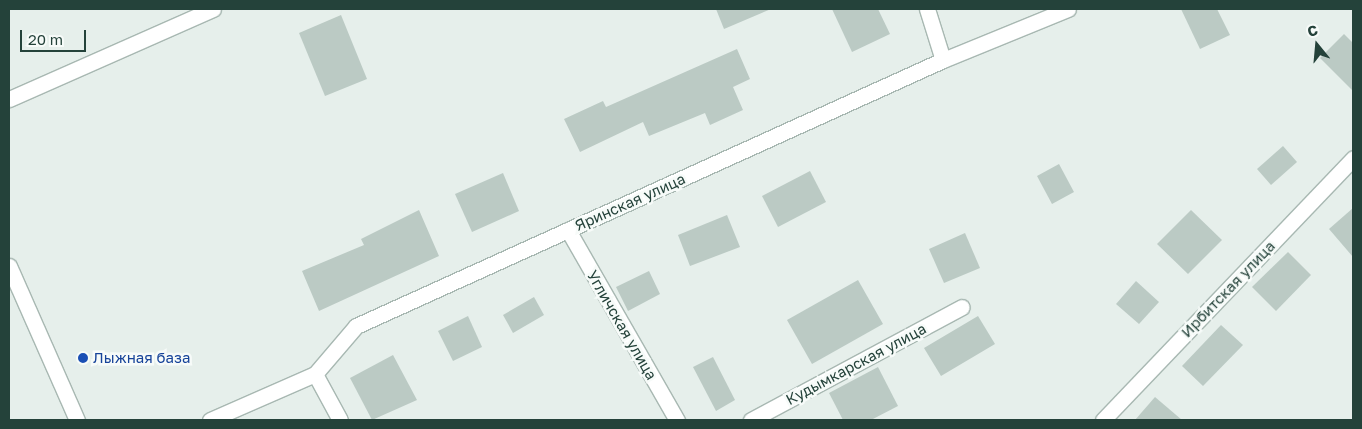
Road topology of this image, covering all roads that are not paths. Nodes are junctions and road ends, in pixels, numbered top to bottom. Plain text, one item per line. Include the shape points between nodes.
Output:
1 (214, 9) edge
2 (927, 9) edge
3 (1068, 9) edge
4 (943, 60) junction
5 (9, 99) edge
6 (1353, 158) edge
7 (568, 230) junction
8 (9, 266) edge
9 (962, 307) dead end
10 (315, 374) junction
11 (76, 420) edge
12 (210, 420) edge
13 (340, 420) edge
14 (677, 420) edge
15 (750, 420) edge
16 (1103, 420) edge

1 - 5 street
2 - 4 street
3 - 4 street, Яринская улица
4 - 7 street, Яринская улица
6 - 16 street, Ирбитская улица
7 - 10 street, Яринская улица via 356,326
7 - 14 street, Угличская улица
8 - 11 street
9 - 15 street, Кудымкарская улица
10 - 12 street, Яринская улица
10 - 13 street

